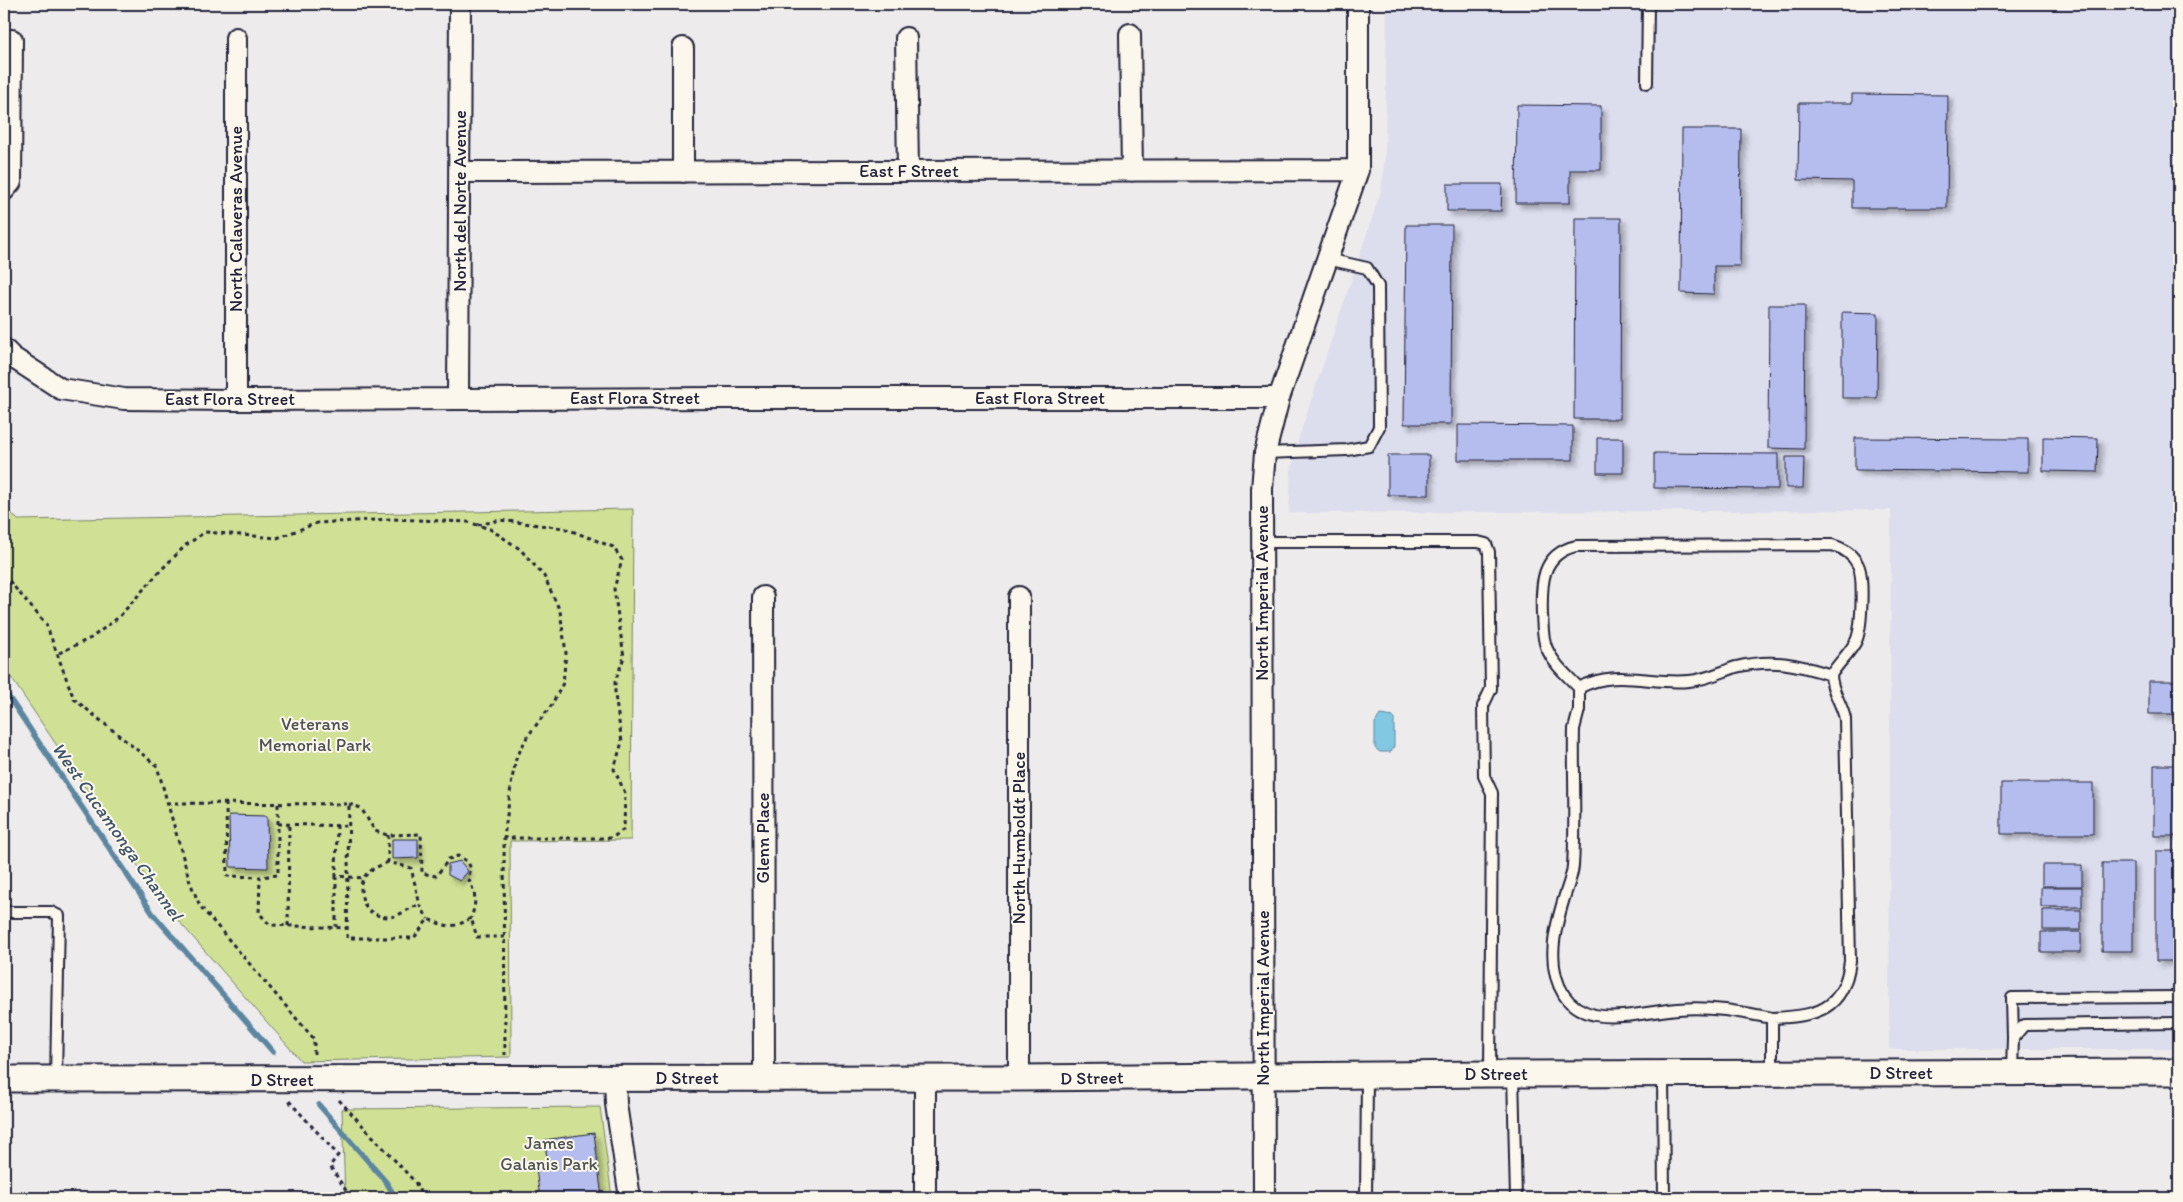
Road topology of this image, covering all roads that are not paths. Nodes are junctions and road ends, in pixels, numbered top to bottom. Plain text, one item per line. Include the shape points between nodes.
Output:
1 (460, 4) edge
2 (1358, 4) edge
3 (1648, 4) edge
4 (1130, 34) dead end
5 (236, 38) dead end
6 (906, 38) dead end
7 (12, 40) dead end
8 (683, 48) dead end
9 (1647, 83) dead end
10 (1358, 170) junction
11 (908, 171) junction
12 (1132, 171) junction
13 (460, 172) junction
14 (683, 172) junction
15 (4, 190) edge
16 (1327, 259) junction
17 (4, 349) edge
18 (458, 398) junction
19 (1279, 398) junction
20 (236, 400) junction
21 (1265, 453) junction
22 (1262, 542) junction
23 (763, 597) dead end
24 (1019, 597) dead end
25 (1830, 674) junction
26 (1579, 688) junction
27 (4, 912) edge
28 (2179, 997) edge
29 (1772, 1018) junction
30 (2179, 1023) edge
31 (2013, 1038) junction
32 (2012, 1072) junction
33 (2179, 1072) edge
34 (1663, 1073) junction
35 (1772, 1073) junction
36 (1501, 1074) junction
37 (1367, 1075) junction
38 (1263, 1076) junction
39 (615, 1078) junction
40 (764, 1078) junction
41 (925, 1078) junction
42 (1019, 1078) junction
43 (4, 1079) edge
44 (56, 1080) junction
45 (630, 1198) edge
46 (925, 1198) edge
47 (1264, 1198) edge
48 (1366, 1198) edge
49 (1516, 1198) edge
50 (1664, 1198) edge

1 - 13 street, North del Norte Avenue
2 - 10 street, North Imperial Avenue
3 - 9 lane
4 - 12 street
5 - 20 street, North Calaveras Avenue
6 - 11 street
7 - 15 street via 11,182
8 - 14 street
10 - 12 street, East F Street
10 - 16 street, North Imperial Avenue
11 - 12 street, East F Street
11 - 14 street, East F Street
13 - 14 street, East F Street
13 - 18 street, North del Norte Avenue
16 - 19 street, North Imperial Avenue
16 - 21 lane via 1367,268 1378,286 1379,427 1369,446 1347,450
17 - 20 street, East Flora Street via 61,389 124,398
18 - 19 street, East Flora Street
18 - 20 street, East Flora Street
19 - 21 street, North Imperial Avenue
21 - 22 street, North Imperial Avenue
22 - 36 lane via 1486,544 1489,552 1491,689 1483,706 1484,776 1492,793
22 - 38 street, North Imperial Avenue
23 - 40 street, Glenn Place
24 - 42 street, North Humboldt Place
25 - 26 lane via 1781,662 1762,663 1691,681 1659,681 1628,676 1594,681
25 - 26 lane via 1850,650 1861,628 1859,567 1843,548 1820,544 1576,546 1555,555 1548,565 1542,592 1543,641 1556,664
25 - 29 lane via 1844,720 1849,974 1834,1001 1822,1010 1806,1016
26 - 29 lane via 1574,729 1572,866 1557,926 1553,962 1559,987 1578,1009 1594,1014 1608,1016 1705,1008 1736,1010
27 - 44 lane via 51,912 59,916
28 - 31 lane via 2012,998
29 - 35 lane
30 - 31 lane via 2024,1024
31 - 32 lane
32 - 33 street, D Street
32 - 35 street, D Street
34 - 35 street, D Street
34 - 36 street, D Street
34 - 50 lane
36 - 37 street, D Street
36 - 49 lane
37 - 38 street, D Street
37 - 48 lane
38 - 42 street, D Street
38 - 47 street, North Imperial Avenue
39 - 40 street, D Street
39 - 44 street, D Street
39 - 45 street
40 - 41 street, D Street
41 - 42 street, D Street
41 - 46 street
43 - 44 street, D Street

